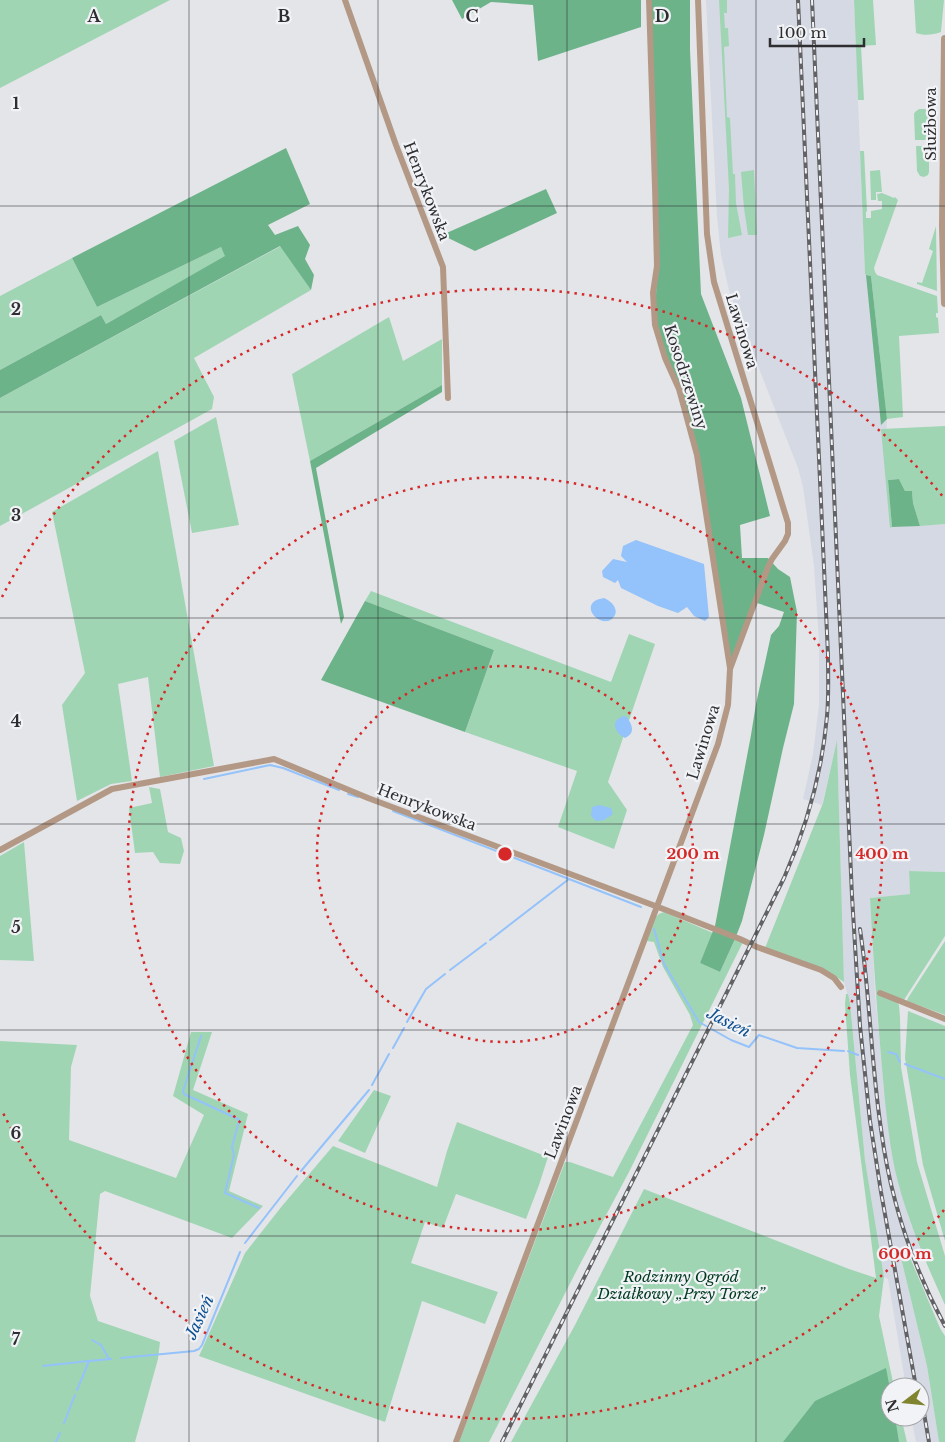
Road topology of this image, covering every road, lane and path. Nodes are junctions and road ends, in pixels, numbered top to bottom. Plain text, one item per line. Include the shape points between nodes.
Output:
1 (345, 0) edge
2 (649, 0) edge
3 (698, 0) edge
4 (945, 39) edge
5 (944, 70) edge
6 (944, 173) edge
7 (944, 209) edge
8 (945, 304) edge
9 (448, 398) dead end
10 (730, 670) junction
11 (0, 850) edge
12 (657, 907) junction
13 (841, 987) dead end
14 (880, 993) dead end
15 (945, 1019) edge
16 (456, 1442) edge

1 - 9 street, Henrykowska via 443,267
2 - 10 street, Kosodrzewiny via 656,187 655,325 679,389 697,455
3 - 10 street, Lawinowa via 710,260 788,528 785,541 768,568
4 - 5 street, Służbowa
5 - 6 street, Służbowa
6 - 7 street, Służbowa
7 - 8 street, Służbowa
10 - 12 street, Lawinowa via 728,705 718,744
11 - 12 street, Henrykowska via 112,789 274,758 368,798
12 - 13 street, Henrykowska via 821,970
12 - 16 street, Lawinowa
14 - 15 street

